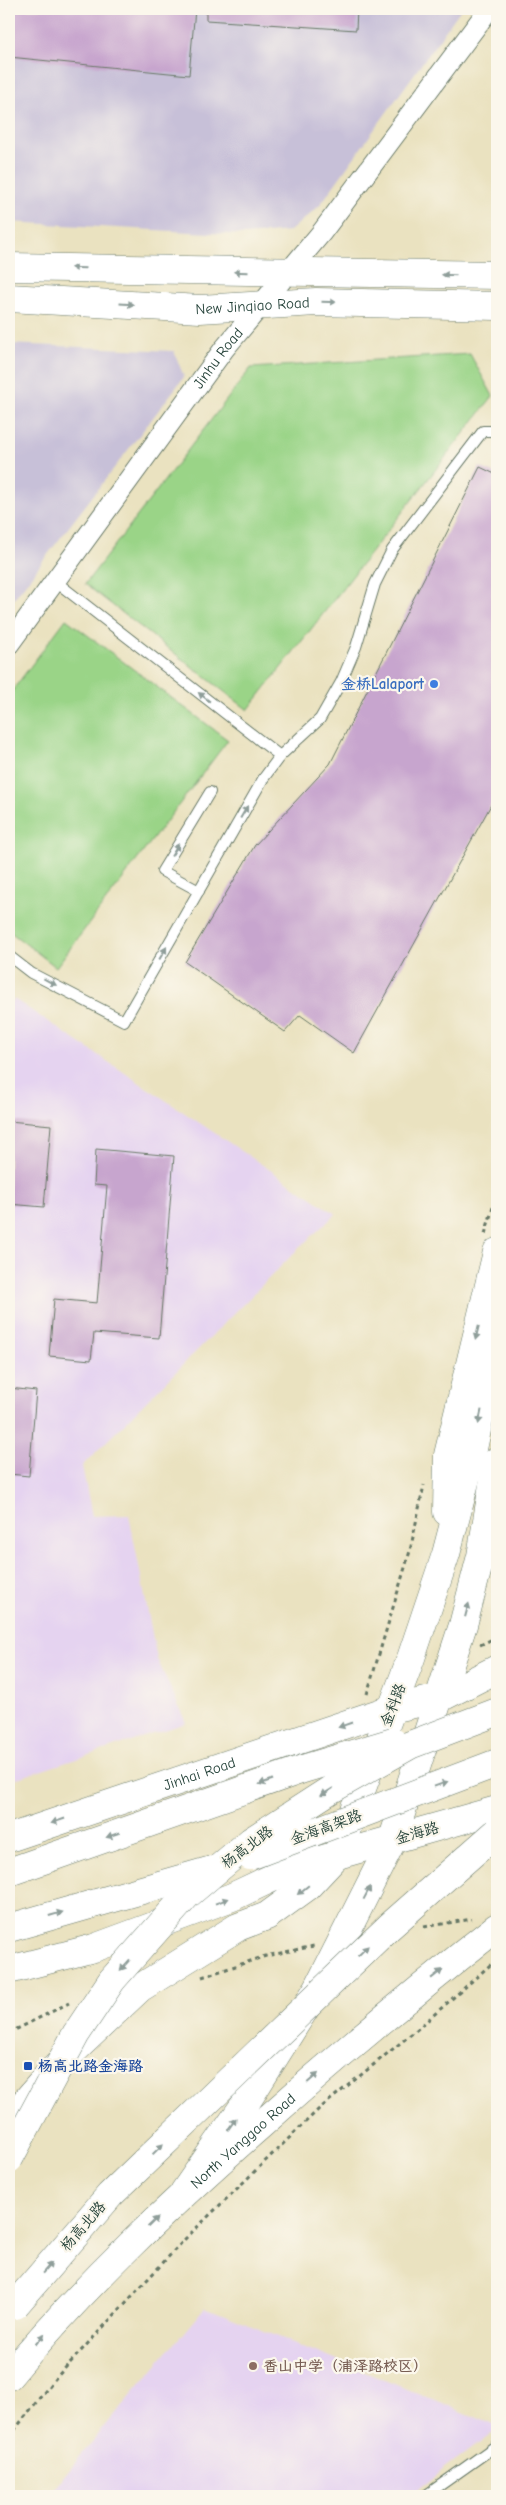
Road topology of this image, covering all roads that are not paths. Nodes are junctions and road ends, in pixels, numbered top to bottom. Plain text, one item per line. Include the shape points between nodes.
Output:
1 (490, 9) edge
2 (9, 267) edge
3 (289, 273) junction
4 (497, 276) edge
5 (9, 298) edge
6 (263, 305) junction
7 (497, 306) edge
8 (497, 431) edge
9 (55, 581) junction
10 (9, 644) edge
11 (280, 756) junction
12 (210, 792) dead end
13 (199, 891) junction
14 (9, 956) edge
15 (497, 1252) edge
16 (497, 1335) edge
17 (497, 1461) edge
18 (497, 1521) edge
19 (446, 1554) junction
20 (481, 1556) junction
21 (497, 1669) edge
22 (440, 1698) junction
23 (391, 1709) junction
24 (497, 1712) edge
25 (497, 1762) edge
26 (497, 1810) edge
27 (497, 1832) edge
28 (9, 1838) edge
29 (392, 1841) junction
30 (337, 1855) junction
31 (9, 1872) edge
32 (488, 1922) edge
33 (9, 1928) edge
34 (9, 1970) edge
35 (9, 2121) edge
36 (9, 2159) edge
37 (184, 2192) junction
38 (15, 2305) dead end
39 (9, 2376) edge
40 (497, 2445) edge
41 (425, 2496) edge

1 - 3 street, Jinhu Road
3 -> 2 main road, New Jinqiao Road
4 -> 3 main road, New Jinqiao Road
3 - 6 street, Jinhu Road
5 -> 6 main road, New Jinqiao Road via 200,309
6 -> 7 main road, New Jinqiao Road via 316,302
6 - 9 street, Jinhu Road via 224,349
8 - 11 lane via 483,431 392,550 375,584 356,647 341,682 320,720
9 - 10 street, Jinhu Road
11 -> 9 lane
13 -> 11 lane via 263,779
13 -> 12 lane via 162,871
14 -> 13 lane via 31,972 124,1021
15 -> 19 main road, 金科路 via 448,1454
16 -> 19 main road, 金科路 via 470,1462
17 - 20 main road
18 - 20 main road
19 - 23 main road, 金科路
22 -> 20 main road
21 - 22 main road, Jinhai Road
22 - 23 main road, Jinhai Road
22 - 29 main road
23 -> 28 main road, Jinhai Road
23 - 30 main road, 金科路
24 -> 31 main road, bridge via 303,1769
24 -> 36 main road, 杨高北路, bridge via 410,1744 330,1790 251,1841 187,1896 112,1980 76,2034
33 -> 25 main road, 金海高架路, bridge via 207,1871
26 - 29 main road, 金海路
38 -> 27 main road, 杨高北路, bridge via 117,2188 389,1927
29 - 30 main road, 金海路
37 -> 29 main road via 318,1988
34 -> 30 main road via 94,1948 232,1897 295,1867
30 -> 35 main road via 307,1887 267,1916 238,1927 140,1988 51,2072
37 -> 32 main road, North Yanggao Road
39 -> 37 main road, North Yanggao Road via 46,2330
40 - 41 lane

